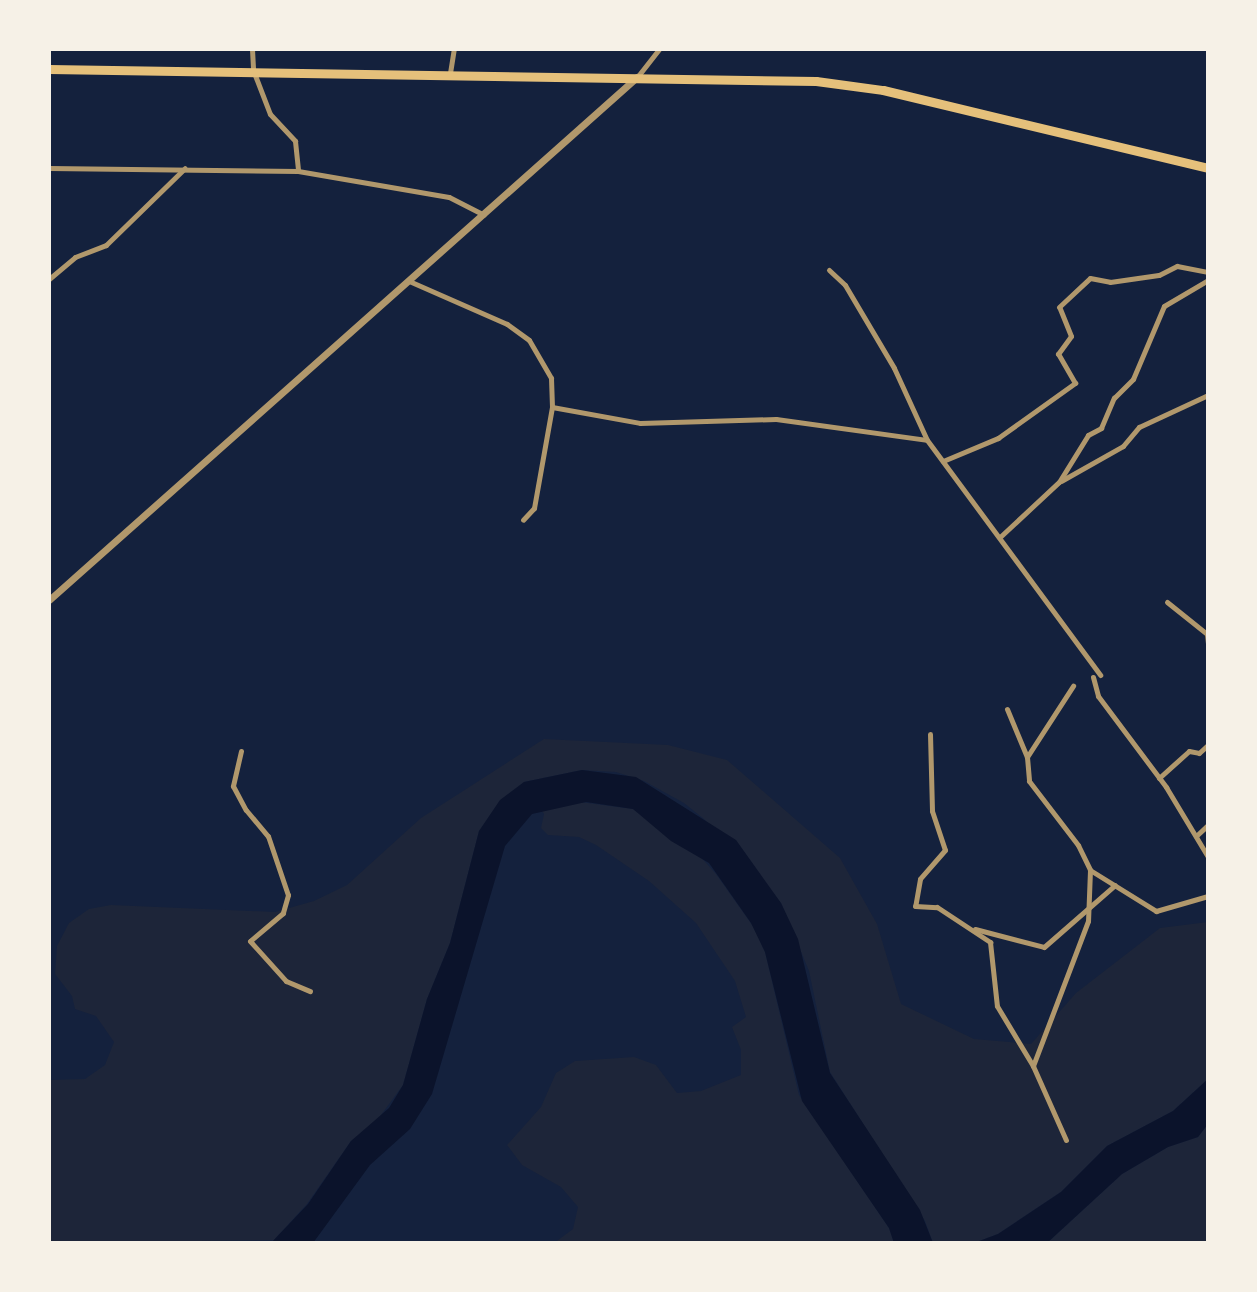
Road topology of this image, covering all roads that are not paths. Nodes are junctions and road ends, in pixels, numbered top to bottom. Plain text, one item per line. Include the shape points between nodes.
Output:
1 (251, 49) edge
2 (454, 49) edge
3 (659, 49) edge
4 (49, 69) edge
5 (253, 70) junction
6 (450, 73) junction
7 (638, 76) junction
8 (49, 168) edge
9 (185, 168) junction
10 (1208, 168) edge
11 (298, 171) junction
12 (484, 215) junction
13 (829, 270) dead end
14 (1208, 272) edge
15 (49, 279) edge
16 (1208, 280) edge
17 (410, 281) junction
18 (1207, 395) edge
19 (552, 407) junction
20 (927, 440) junction
21 (943, 461) junction
22 (1059, 482) junction
23 (523, 520) dead end
24 (1001, 536) junction
25 (49, 600) edge
26 (1167, 602) dead end
27 (1208, 643) edge
28 (1073, 686) dead end
29 (1007, 709) dead end
30 (930, 734) dead end
31 (1208, 745) edge
32 (241, 751) dead end
33 (1027, 757) junction
34 (1159, 778) junction
35 (1208, 825) edge
36 (1196, 836) junction
37 (1208, 857) edge
38 (1090, 870) junction
39 (1115, 885) junction
40 (1208, 897) edge
41 (1088, 907) junction
42 (969, 928) junction
43 (310, 990) dead end
44 (1033, 1066) junction
45 (1066, 1140) dead end

1 - 5 street
2 - 6 street
3 - 7 street
4 - 5 main road
5 - 6 main road
5 - 11 street via 270,114 295,141
6 - 7 main road
7 - 10 main road via 816,82 883,90
7 - 12 street
8 - 9 street
9 - 11 street
9 - 15 street via 106,246 75,257
11 - 12 street via 449,197
12 - 17 street
13 - 20 street via 845,285 894,368
14 - 21 street via 1177,266 1147,277 1110,282 1090,278 1059,307 1071,336 1058,354 1074,383 998,438
16 - 22 street via 1164,306 1133,379 1114,398 1101,428 1088,435
17 - 19 street via 507,324 529,340 551,378
17 - 25 street
18 - 22 street via 1139,427 1123,446
19 - 20 street via 640,423 776,419
19 - 23 street via 534,508
20 - 21 street
21 - 24 street
22 - 24 street
24 - 34 street via 1097,676 1098,696
26 - 27 street via 1207,634
28 - 33 street
29 - 33 street
30 - 42 street via 932,811 945,850 920,879 915,906 937,907
31 - 34 street via 1199,753 1189,751
32 - 43 street via 233,786 268,836 288,895 283,913 250,941 286,981
33 - 38 street via 1030,781 1078,845
34 - 36 street
35 - 36 street
36 - 37 street
38 - 39 street
38 - 41 street
39 - 40 street via 1156,911
39 - 41 street
41 - 42 street via 1044,947
41 - 44 street via 1088,921
42 - 44 street via 990,942 996,1006
44 - 45 street

